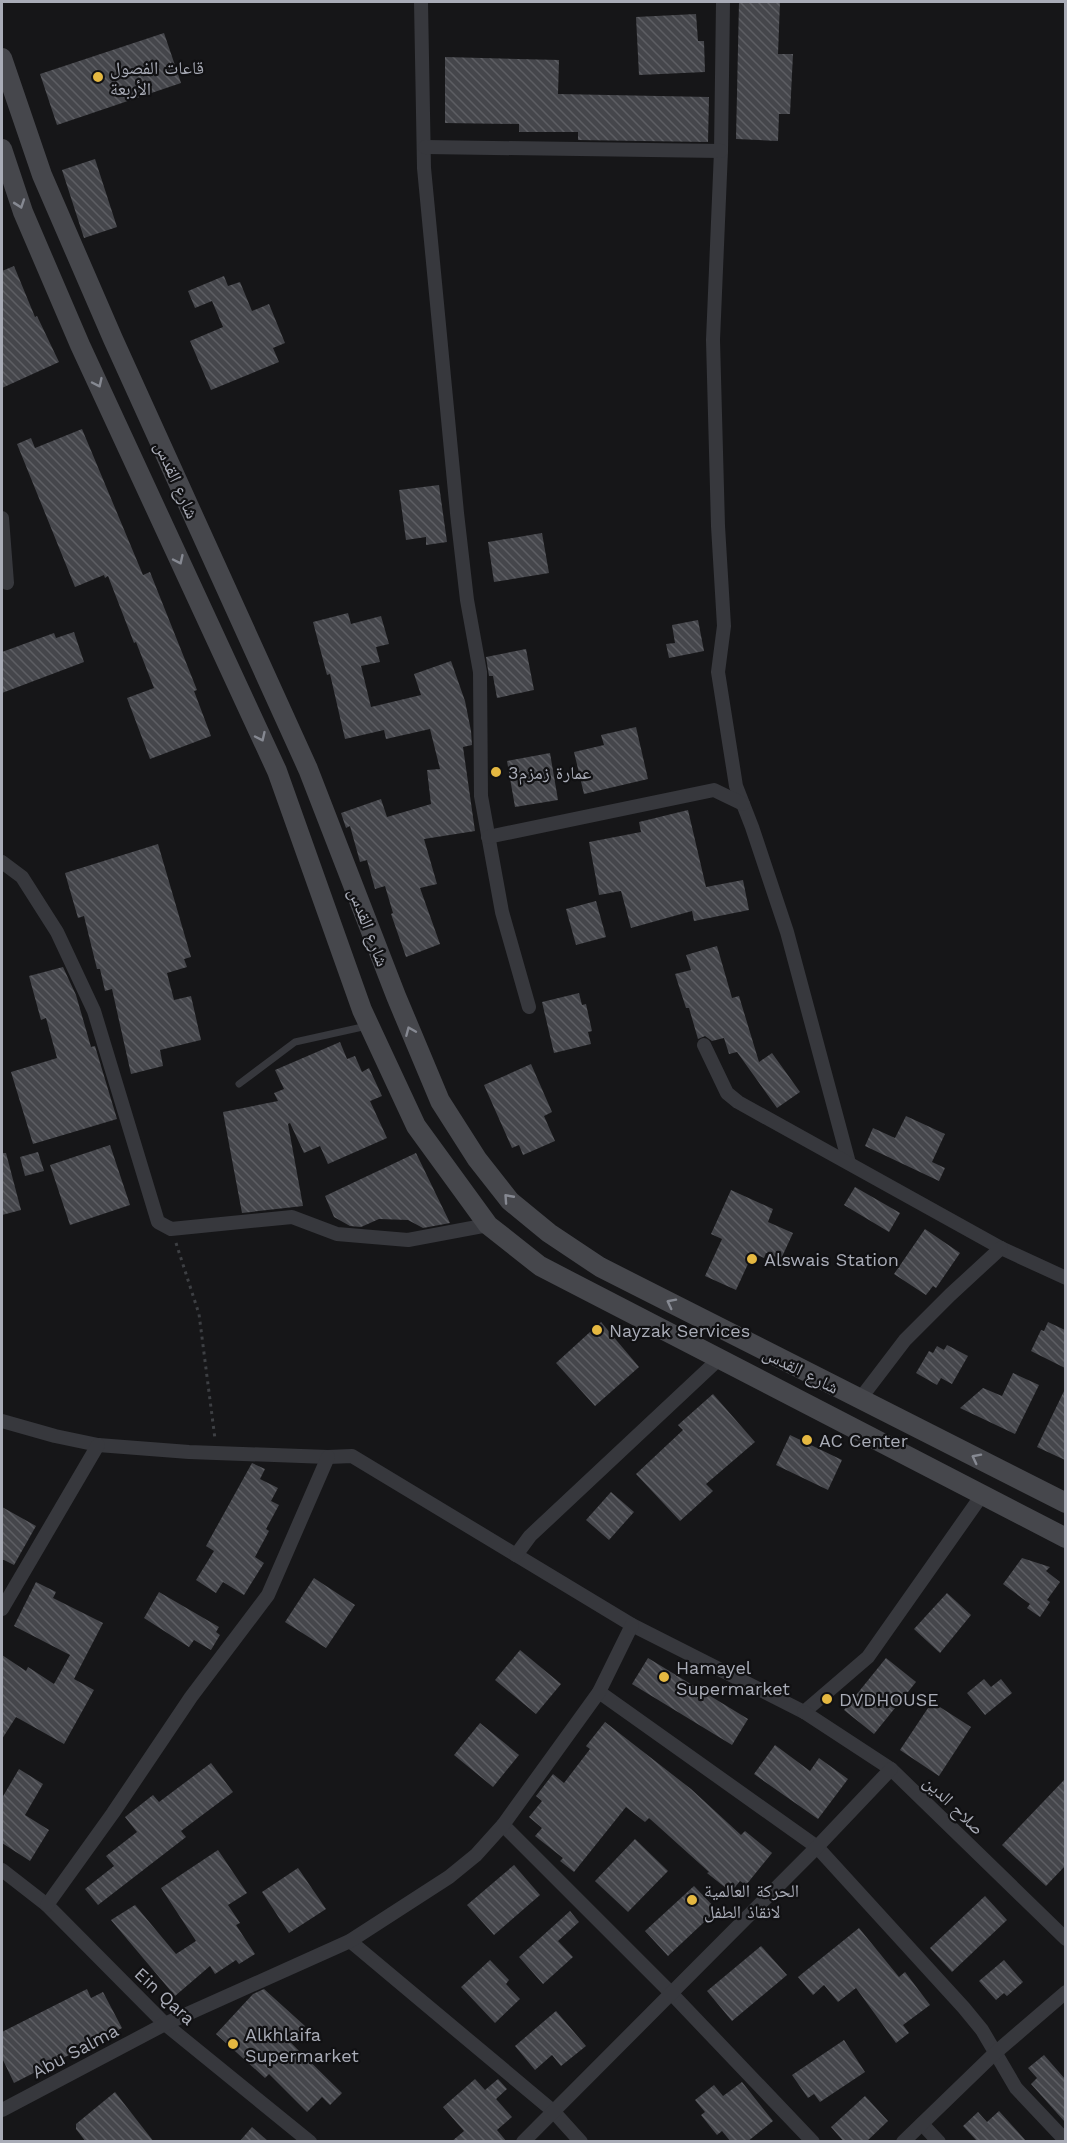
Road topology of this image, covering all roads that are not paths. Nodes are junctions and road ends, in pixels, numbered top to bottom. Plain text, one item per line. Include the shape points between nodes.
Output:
1 (421, 2) edge
2 (723, 2) edge
3 (2, 58) edge
4 (425, 147) junction
5 (2, 149) edge
6 (721, 151) junction
7 (2, 518) edge
8 (7, 583) dead end
9 (308, 769) junction
10 (277, 771) junction
11 (743, 804) junction
12 (488, 837) junction
13 (2, 862) edge
14 (529, 1007) dead end
15 (370, 1025) junction
16 (704, 1045) dead end
17 (239, 1084) dead end
18 (849, 1163) junction
19 (488, 1225) junction
20 (1001, 1248) junction
21 (1065, 1278) edge
22 (720, 1358) junction
23 (860, 1399) junction
24 (2, 1421) edge
25 (98, 1445) junction
26 (328, 1457) junction
27 (1000, 1471) junction
28 (982, 1495) junction
29 (1065, 1503) edge
30 (1065, 1538) edge
31 (516, 1555) junction
32 (2, 1609) edge
33 (632, 1625) junction
34 (599, 1692) junction
35 (804, 1712) junction
36 (891, 1769) junction
37 (503, 1825) junction
38 (817, 1847) junction
39 (2, 1870) edge
40 (47, 1905) junction
41 (1065, 1940) edge
42 (350, 1941) junction
43 (1065, 1992) edge
44 (671, 1993) junction
45 (165, 2024) junction
46 (995, 2053) junction
47 (2, 2110) edge
48 (552, 2111) junction
49 (922, 2124) junction
50 (1065, 2141) edge
51 (310, 2142) edge
52 (523, 2142) edge
53 (581, 2142) edge
54 (813, 2142) edge
55 (903, 2142) edge
56 (939, 2142) edge

1 - 4 street
2 - 6 street
3 - 9 main road, شارع القدس via 42,175
4 - 6 street
4 - 12 street via 457,513 480,672 481,796
5 -> 10 main road, شارع القدس via 23,212 80,345
6 - 11 street via 713,340 724,626 718,672 736,786
7 - 8 street
9 - 10 main road
23 -> 9 main road, شارع القدس via 600,1267 510,1201 440,1101
10 - 15 main road, شارع القدس
11 - 12 street via 714,790
11 - 18 street via 787,932
12 - 14 street via 502,912
13 - 19 street via 22,877 51,922 94,1011 158,1222 171,1229 292,1217 337,1234 408,1240
15 - 17 lane via 296,1042
15 - 19 main road, شارع القدس via 416,1126
16 - 18 street via 727,1093 738,1102
18 - 20 street
19 - 22 main road, شارع القدس via 540,1266
20 - 21 street
20 - 23 street via 905,1340
22 - 28 main road, شارع القدس
22 - 31 street via 530,1536
27 -> 23 main road, شارع القدس
24 - 25 street, صلاح الدين
25 - 26 street, صلاح الدين
25 - 32 street
26 - 31 street, صلاح الدين via 352,1456
26 - 40 street via 268,1595 191,1697
27 - 28 main road
27 - 29 main road, شارع القدس
28 - 30 main road, شارع القدس
28 - 35 street via 868,1658
31 - 33 street, صلاح الدين
33 - 34 street, Abu Salma
33 - 35 street, صلاح الدين
34 - 37 street, Abu Salma
34 - 38 street
35 - 36 street, صلاح الدين
36 - 38 street
36 - 41 street, صلاح الدين
37 - 42 street, Abu Salma via 449,1877
37 - 44 street
38 - 44 street
38 - 46 street via 964,2008
39 - 40 street, Ein Qara
40 - 45 street, Ein Qara
42 - 45 street, Abu Salma
42 - 48 street
43 - 46 street
44 - 48 street
44 - 54 street
45 - 47 street, Abu Salma
45 - 51 street, Ein Qara
46 - 49 street
46 - 50 street via 1016,2088
48 - 52 street
48 - 53 street
49 - 55 street
49 - 56 street

